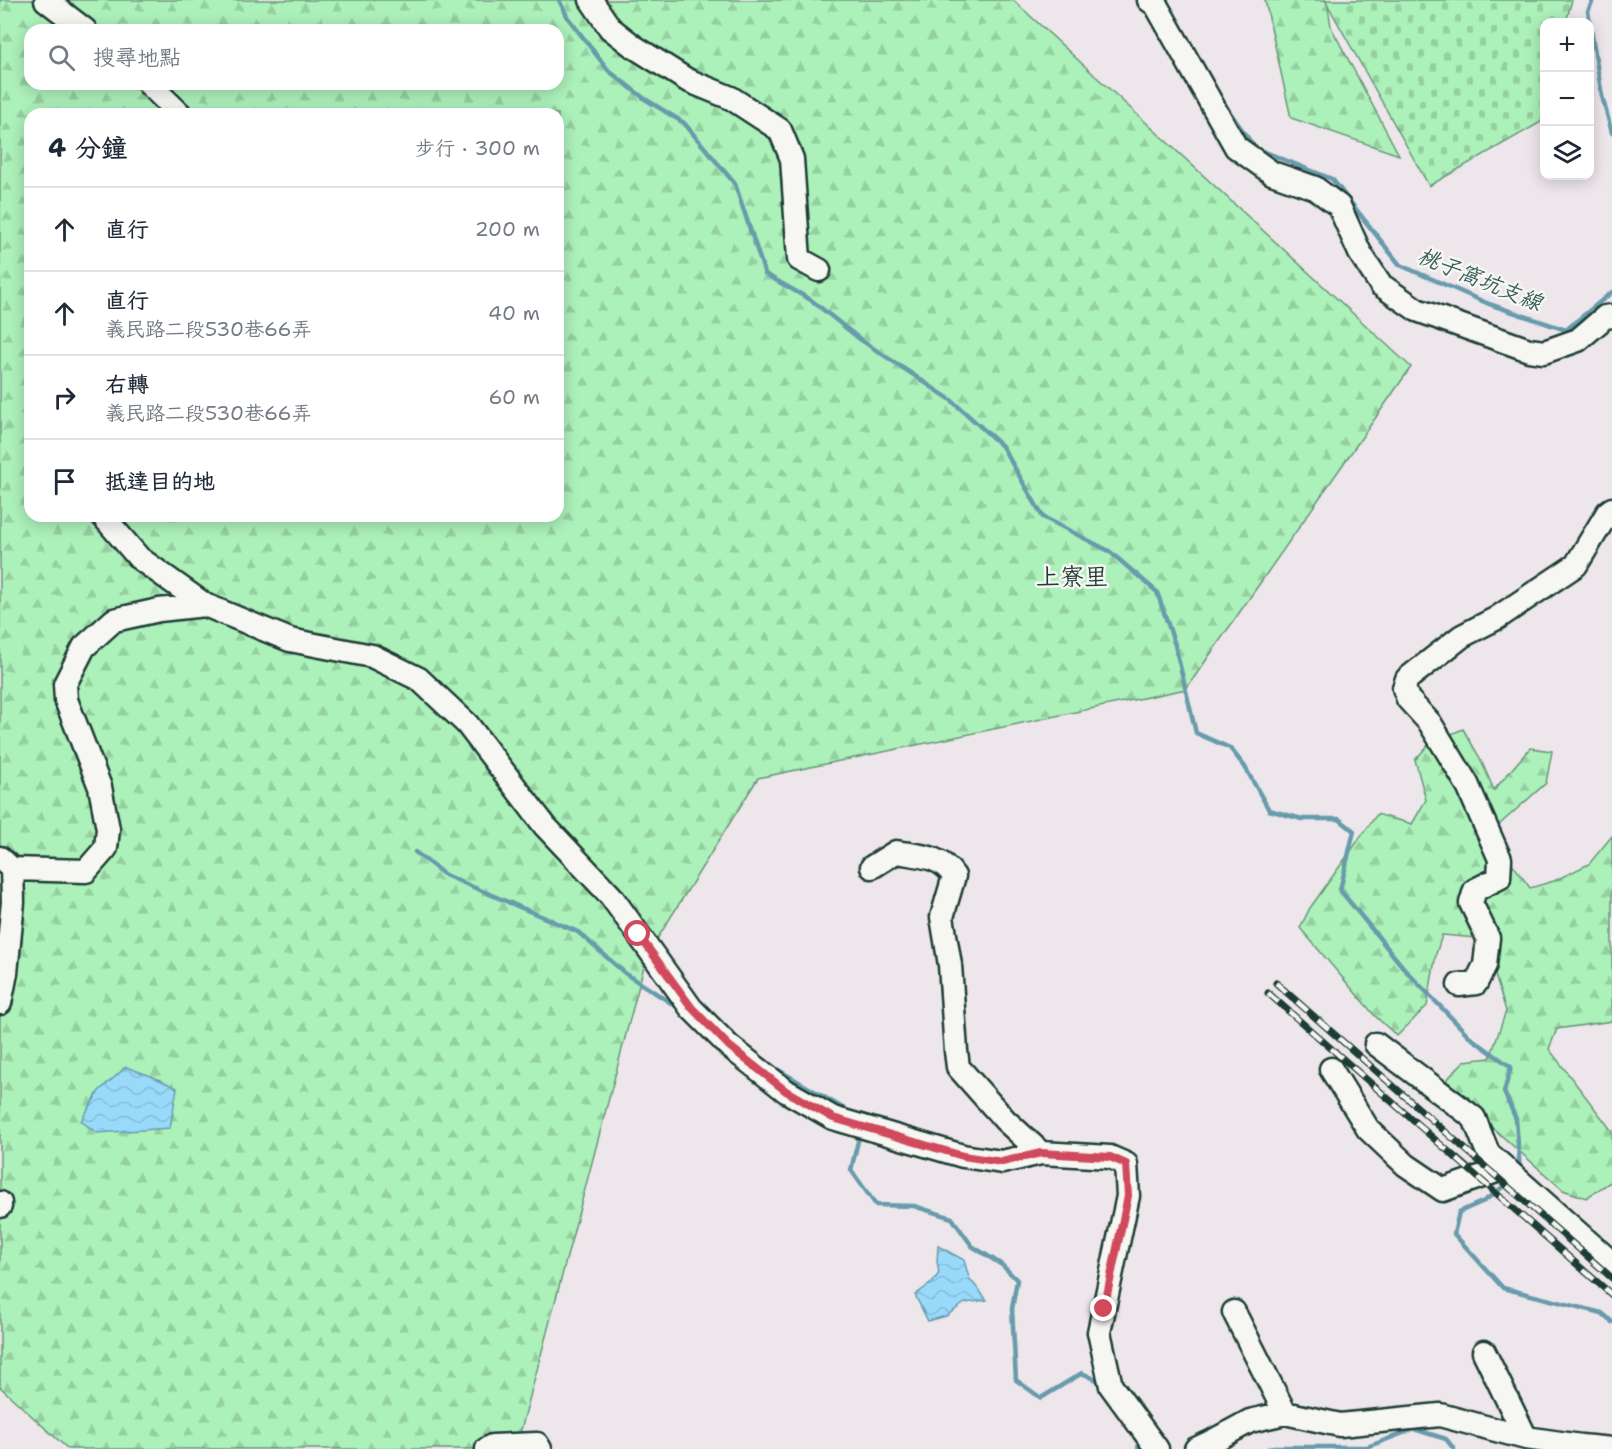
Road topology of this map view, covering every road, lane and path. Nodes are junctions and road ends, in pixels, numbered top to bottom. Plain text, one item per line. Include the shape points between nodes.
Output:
1 (46, 0) edge
2 (591, 0) edge
3 (1153, 2) edge
4 (77, 24) edge
5 (154, 90) edge
6 (174, 108) edge
7 (819, 270) dead end
8 (1612, 316) edge
9 (1612, 509) edge
10 (108, 522) edge
11 (205, 605) junction
12 (6, 863) edge
13 (872, 867) dead end
14 (1459, 985) dead end
15 (0, 1004) edge
16 (1376, 1044) dead end
17 (1331, 1069) dead end
18 (1041, 1153) junction
19 (1505, 1168) junction
20 (1612, 1263) edge
21 (1234, 1312) dead end
22 (1484, 1352) dead end
23 (1285, 1413) junction
24 (1526, 1438) junction
25 (487, 1449) edge
26 (540, 1449) edge
27 (1157, 1449) edge
28 (1196, 1449) edge
29 (1612, 1449) edge

1 - 4 street
2 - 7 street via 610,28 633,46 687,80 731,98 780,130 792,159 799,259
3 - 8 street via 1236,147 1272,173 1315,188 1339,206 1360,253 1381,285 1417,310 1544,352 1578,340 1605,317
5 - 6 street
9 - 14 street via 1576,566 1462,636 1407,679 1404,688 1467,784 1500,859 1499,878 1475,890 1471,903 1488,939 1485,965 1476,983
10 - 11 street via 139,558
11 - 12 street via 114,620 84,647 64,684 66,700 100,787 108,829 106,848 86,871
11 - 18 street via 290,640 372,656 419,679 467,724 545,826 611,896 692,1008 729,1046 786,1091 833,1118 963,1156 1002,1162
12 - 15 street via 13,902
13 - 18 street via 896,852 938,860 954,876 942,917 958,1067
16 - 19 street via 1474,1118 1488,1154
17 - 19 street via 1368,1129 1406,1165 1443,1190
18 - 27 street via 1110,1157 1126,1164 1128,1196 1100,1332 1111,1386
19 - 20 street
21 - 23 street
22 - 24 street
23 - 24 street via 1340,1425 1440,1415
23 - 28 street via 1250,1421
24 - 29 street
25 - 26 street via 537,1444

